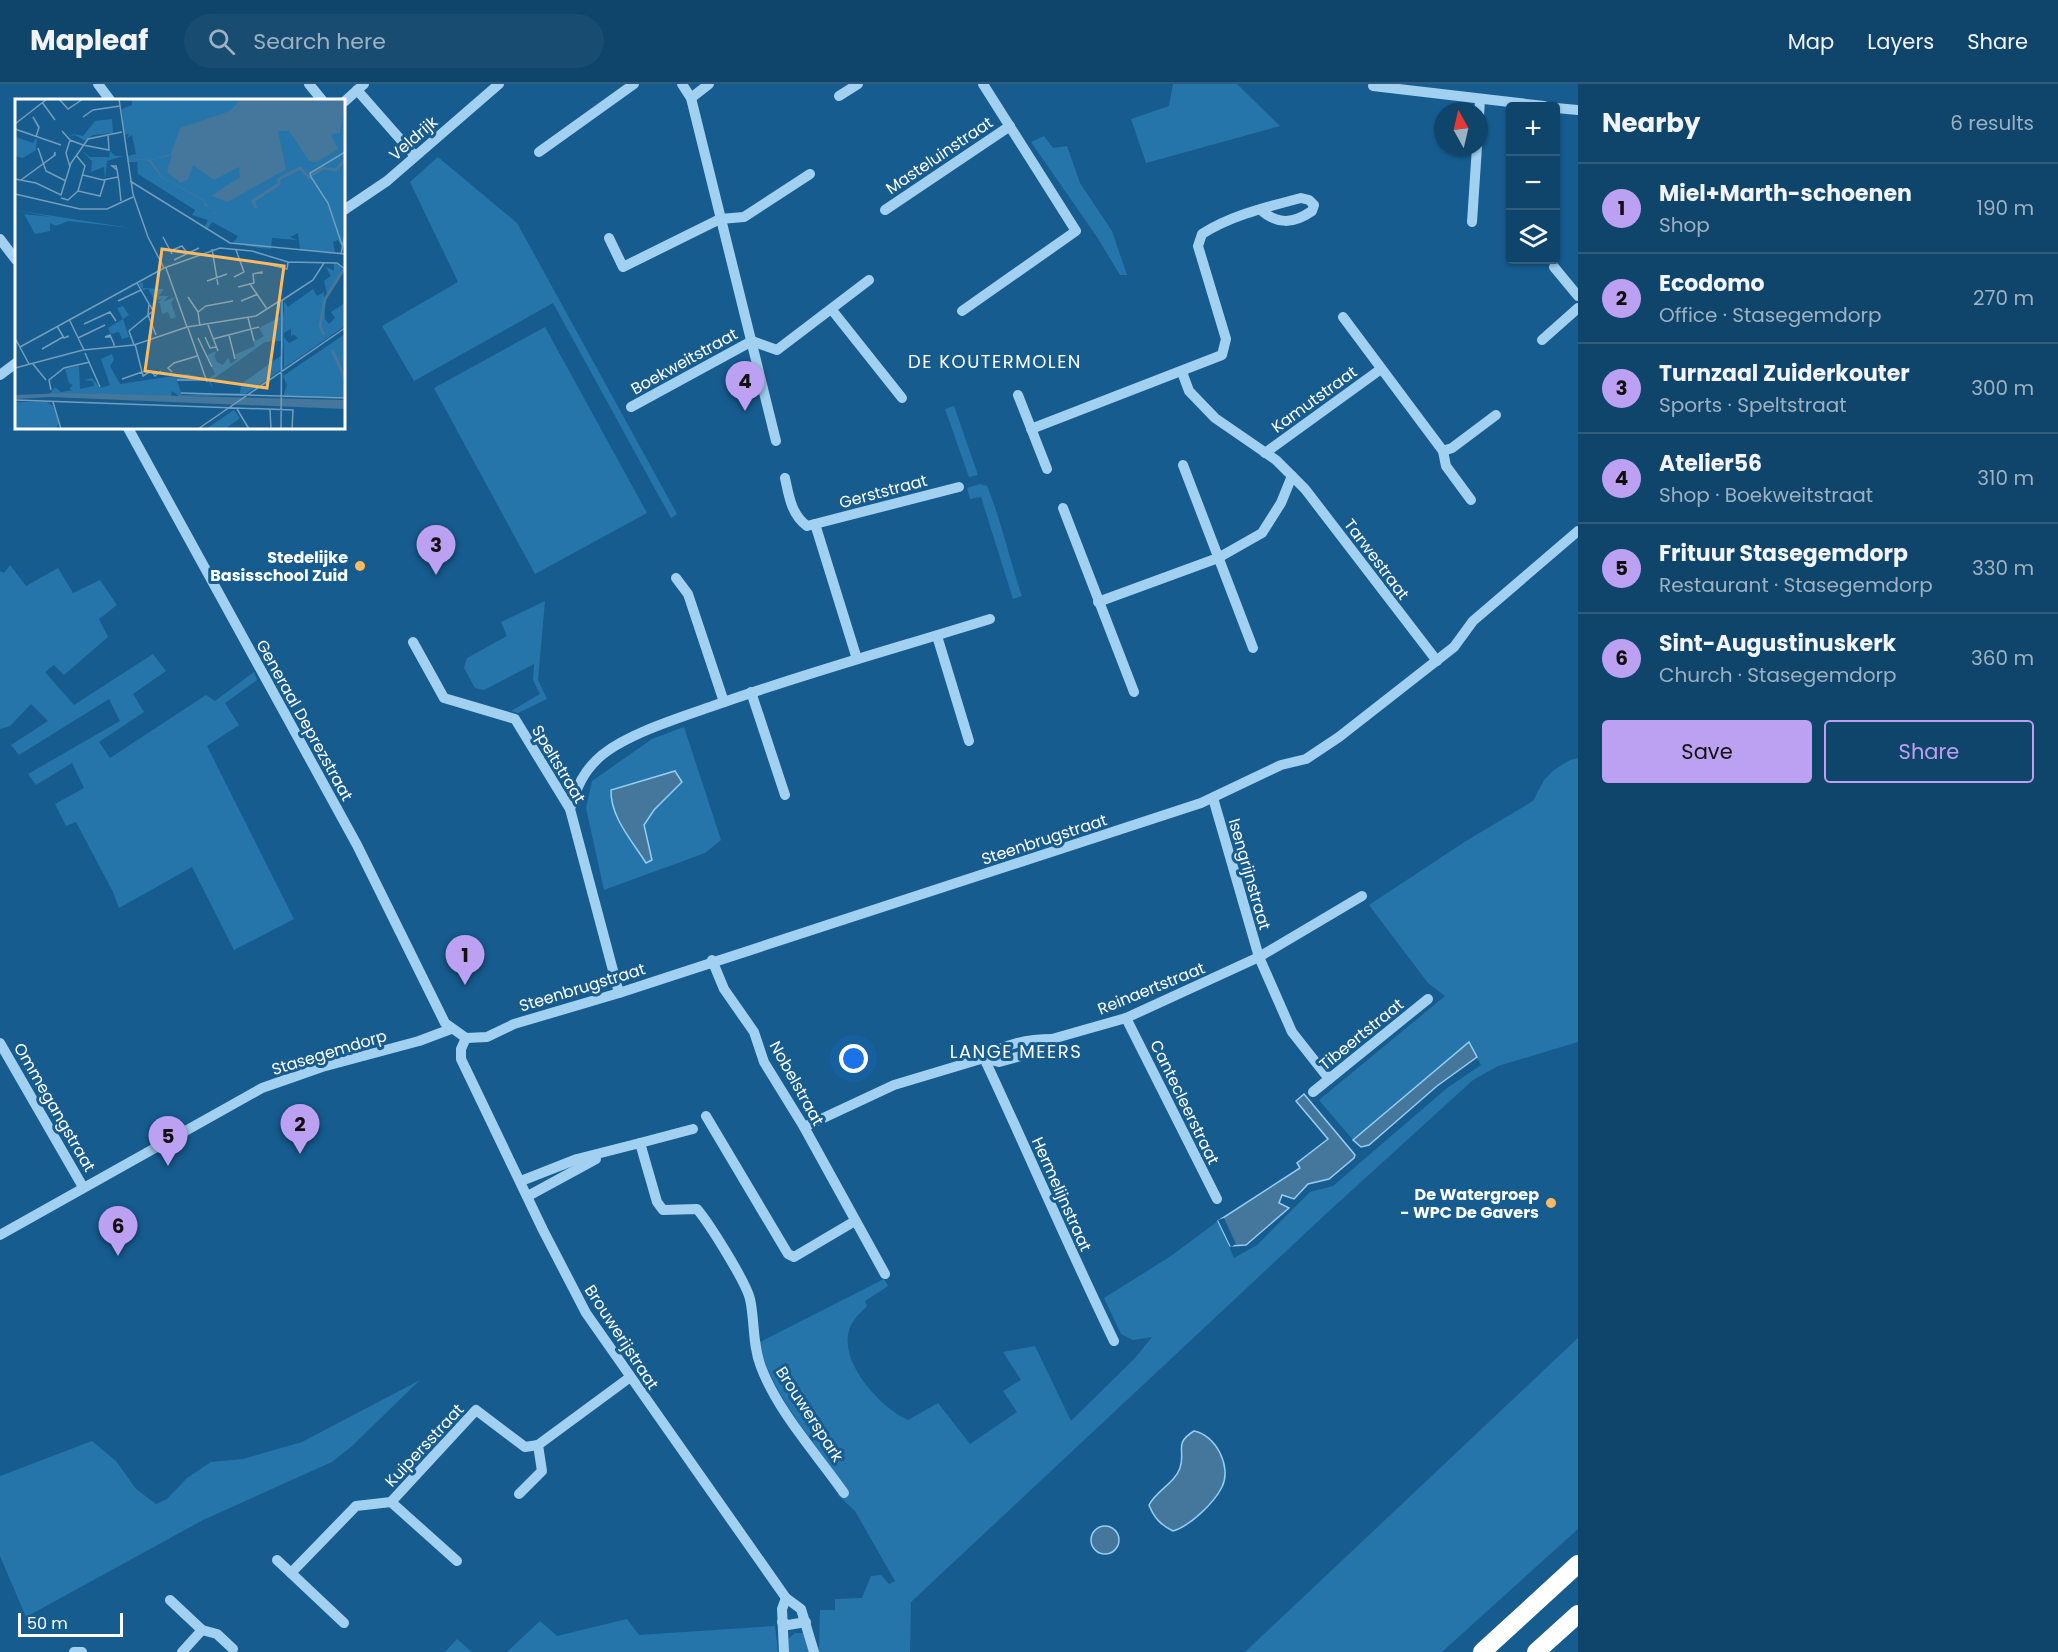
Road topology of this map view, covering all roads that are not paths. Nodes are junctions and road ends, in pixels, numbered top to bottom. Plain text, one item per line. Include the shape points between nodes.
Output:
1 (309, 84) edge
2 (499, 84) edge
3 (634, 84) edge
4 (682, 84) edge
5 (709, 84) edge
6 (858, 84) edge
7 (983, 84) edge
8 (1373, 86) dead end
9 (360, 87) edge
10 (839, 96) dead end
11 (691, 98) junction
12 (321, 99) edge
13 (1480, 100) joint
14 (345, 101) edge
15 (1506, 102) edge
16 (1560, 108) edge
17 (1578, 110) edge
18 (1010, 126) junction
19 (539, 152) dead end
20 (415, 156) junction
21 (1476, 156) edge
22 (810, 174) dead end
23 (345, 209) edge
24 (1260, 209) dead end
25 (885, 210) dead end
26 (720, 219) junction
27 (1472, 222) dead end
28 (609, 238) dead end
29 (0, 239) edge
30 (15, 259) edge
31 (1554, 267) dead end
32 (869, 280) dead end
33 (1578, 296) edge
34 (1578, 308) edge
35 (832, 310) junction
36 (962, 311) dead end
37 (1343, 317) dead end
38 (1542, 340) dead end
39 (752, 341) junction
40 (15, 364) edge
41 (1381, 369) junction
42 (1182, 372) junction
43 (0, 375) edge
44 (1017, 395) dead end
45 (902, 398) dead end
46 (631, 407) dead end
47 (1496, 414) dead end
48 (129, 429) edge
49 (1031, 429) junction
50 (776, 441) dead end
51 (1443, 451) junction
52 (1265, 453) junction
53 (1184, 465) dead end
54 (1047, 469) dead end
55 (1292, 476) junction
56 (785, 478) dead end
57 (958, 487) dead end
58 (1471, 500) dead end
59 (1063, 508) dead end
60 (815, 524) junction
61 (1578, 531) edge
62 (1218, 558) junction
63 (676, 578) dead end
64 (1098, 602) junction
65 (990, 619) dead end
66 (937, 636) junction
67 (414, 642) dead end
68 (1253, 648) dead end
69 (857, 659) junction
70 (1437, 661) junction
71 (751, 692) junction
72 (1134, 692) dead end
73 (724, 702) junction
74 (969, 741) dead end
75 (785, 795) dead end
76 (1213, 798) junction
77 (570, 809) junction
78 (1362, 896) dead end
79 (1259, 957) junction
80 (712, 960) junction
81 (619, 993) junction
82 (1428, 999) dead end
83 (1126, 1018) junction
84 (451, 1029) junction
85 (466, 1038) junction
86 (0, 1043) edge
87 (984, 1058) junction
88 (1329, 1079) junction
89 (1313, 1092) dead end
90 (706, 1116) dead end
91 (804, 1127) junction
92 (693, 1129) dead end
93 (640, 1143) junction
94 (615, 1148) junction
95 (521, 1181) junction
96 (83, 1187) junction
97 (528, 1196) junction
98 (1217, 1199) dead end
99 (855, 1221) junction
100 (0, 1235) edge
101 (885, 1274) dead end
102 (1114, 1341) dead end
103 (629, 1378) junction
104 (538, 1445) junction
105 (844, 1493) dead end
106 (519, 1494) dead end
107 (391, 1502) junction
108 (277, 1560) dead end
109 (457, 1561) dead end
110 (1578, 1564) edge
111 (291, 1573) junction
112 (786, 1598) junction
113 (170, 1600) dead end
114 (1578, 1614) edge
115 (782, 1622) junction
116 (806, 1622) junction
117 (344, 1623) dead end
118 (202, 1630) junction
119 (234, 1649) dead end
120 (74, 1652) edge
121 (82, 1652) edge
122 (182, 1652) edge
123 (784, 1652) edge
124 (814, 1652) edge
125 (1482, 1652) edge
126 (1536, 1652) edge

1 - 12 street
2 - 20 street, Veldrijk
3 - 19 street
4 - 11 street, Boekweitstraat
5 - 11 street
6 - 10 street
7 - 18 street, Masteluinstraat
8 - 13 street
9 - 14 street
9 - 20 street
11 - 26 street, Boekweitstraat
13 - 15 street
16 - 17 street
18 - 25 street, Masteluinstraat
18 - 36 street, Masteluinstraat via 1076,231
20 - 23 street, Veldrijk
21 - 27 street
22 - 26 street via 744,218
24 - 42 street via 1202,234 1198,246 1226,339 1222,355
26 - 28 street via 623,267
26 - 39 street, Boekweitstraat
29 - 30 street
31 - 33 street
32 - 35 street, Boekweitstraat
34 - 38 street
35 - 39 street, Boekweitstraat via 777,350
35 - 45 street
37 - 41 street, Kamutstraat
39 - 46 street, Boekweitstraat
39 - 50 street, Boekweitstraat
40 - 43 street
41 - 51 street, Kamutstraat
41 - 52 street, Kamutstraat
42 - 49 street
42 - 52 street, Tarwestraat via 1189,391 1215,418
44 - 49 street
47 - 51 street
48 - 84 street, Generaal Deprezstraat via 357,844
49 - 54 street
51 - 58 street, Kamutstraat via 1446,466
52 - 55 street, Tarwestraat
53 - 62 street
55 - 62 street via 1262,533
55 - 70 street, Tarwestraat
56 - 60 street via 798,520 807,526
57 - 60 street, Gerststraat
59 - 64 street
60 - 69 street
61 - 70 street, Steenbrugstraat via 1473,621 1454,647
62 - 64 street
62 - 68 street
63 - 73 street via 688,594
64 - 72 street
65 - 66 street
66 - 69 street
66 - 74 street
67 - 77 street, Speltstraat via 444,698 515,718
69 - 71 street
70 - 76 street, Steenbrugstraat via 1306,759 1281,765
71 - 73 street
71 - 75 street
73 - 77 street via 660,724 604,754 586,770
76 - 79 street, Isengrijnstraat
76 - 80 street, Steenbrugstraat
77 - 81 street, Speltstraat
78 - 79 street, Isengrijnstraat
79 - 83 street, Reinaertstraat
79 - 88 street, Isengrijnstraat via 1292,1032
80 - 81 street, Steenbrugstraat
80 - 91 street, Nobelstraat via 724,989 754,1032 764,1062
81 - 85 street, Steenbrugstraat via 514,1024 487,1037
82 - 88 street, Tibeertstraat
83 - 87 street, Reinaertstraat via 1053,1039 1035,1052 999,1062
83 - 98 street, Cantecleerstraat
84 - 85 street
84 - 96 street, Stasegemdorp via 272,1084
85 - 95 street, Brouwerijstraat via 461,1059
86 - 96 street, Ommegangstraat
87 - 91 street, Reinaertstraat via 894,1085
87 - 102 street, Hermelijnstraat
88 - 89 street, Tibeertstraat
90 - 99 street via 788,1254 794,1257
91 - 99 street, Nobelstraat
92 - 93 street
93 - 94 street
93 - 105 street, Brouwerspark via 657,1202 663,1210 697,1209 707,1221 750,1298 752,1330 766,1377
94 - 95 street
94 - 97 street
95 - 97 street, Brouwerijstraat
96 - 100 street, Stasegemdorp
97 - 103 street, Brouwerijstraat via 586,1314
99 - 101 street, Nobelstraat
103 - 104 street
103 - 112 street, Brouwerijstraat
104 - 106 street via 542,1471
104 - 107 street, Kuipersstraat via 525,1448 476,1410
107 - 109 street, Kuipersstraat
107 - 111 street, Kuipersstraat via 356,1506
108 - 111 street
110 - 125 highway
111 - 117 street
112 - 115 street
112 - 116 street, Brouwerijstraat via 801,1609
113 - 118 street
114 - 126 highway
115 - 116 street
115 - 123 street
116 - 124 street, Brouwerijstraat
118 - 119 street via 217,1634
118 - 122 street
120 - 121 street

